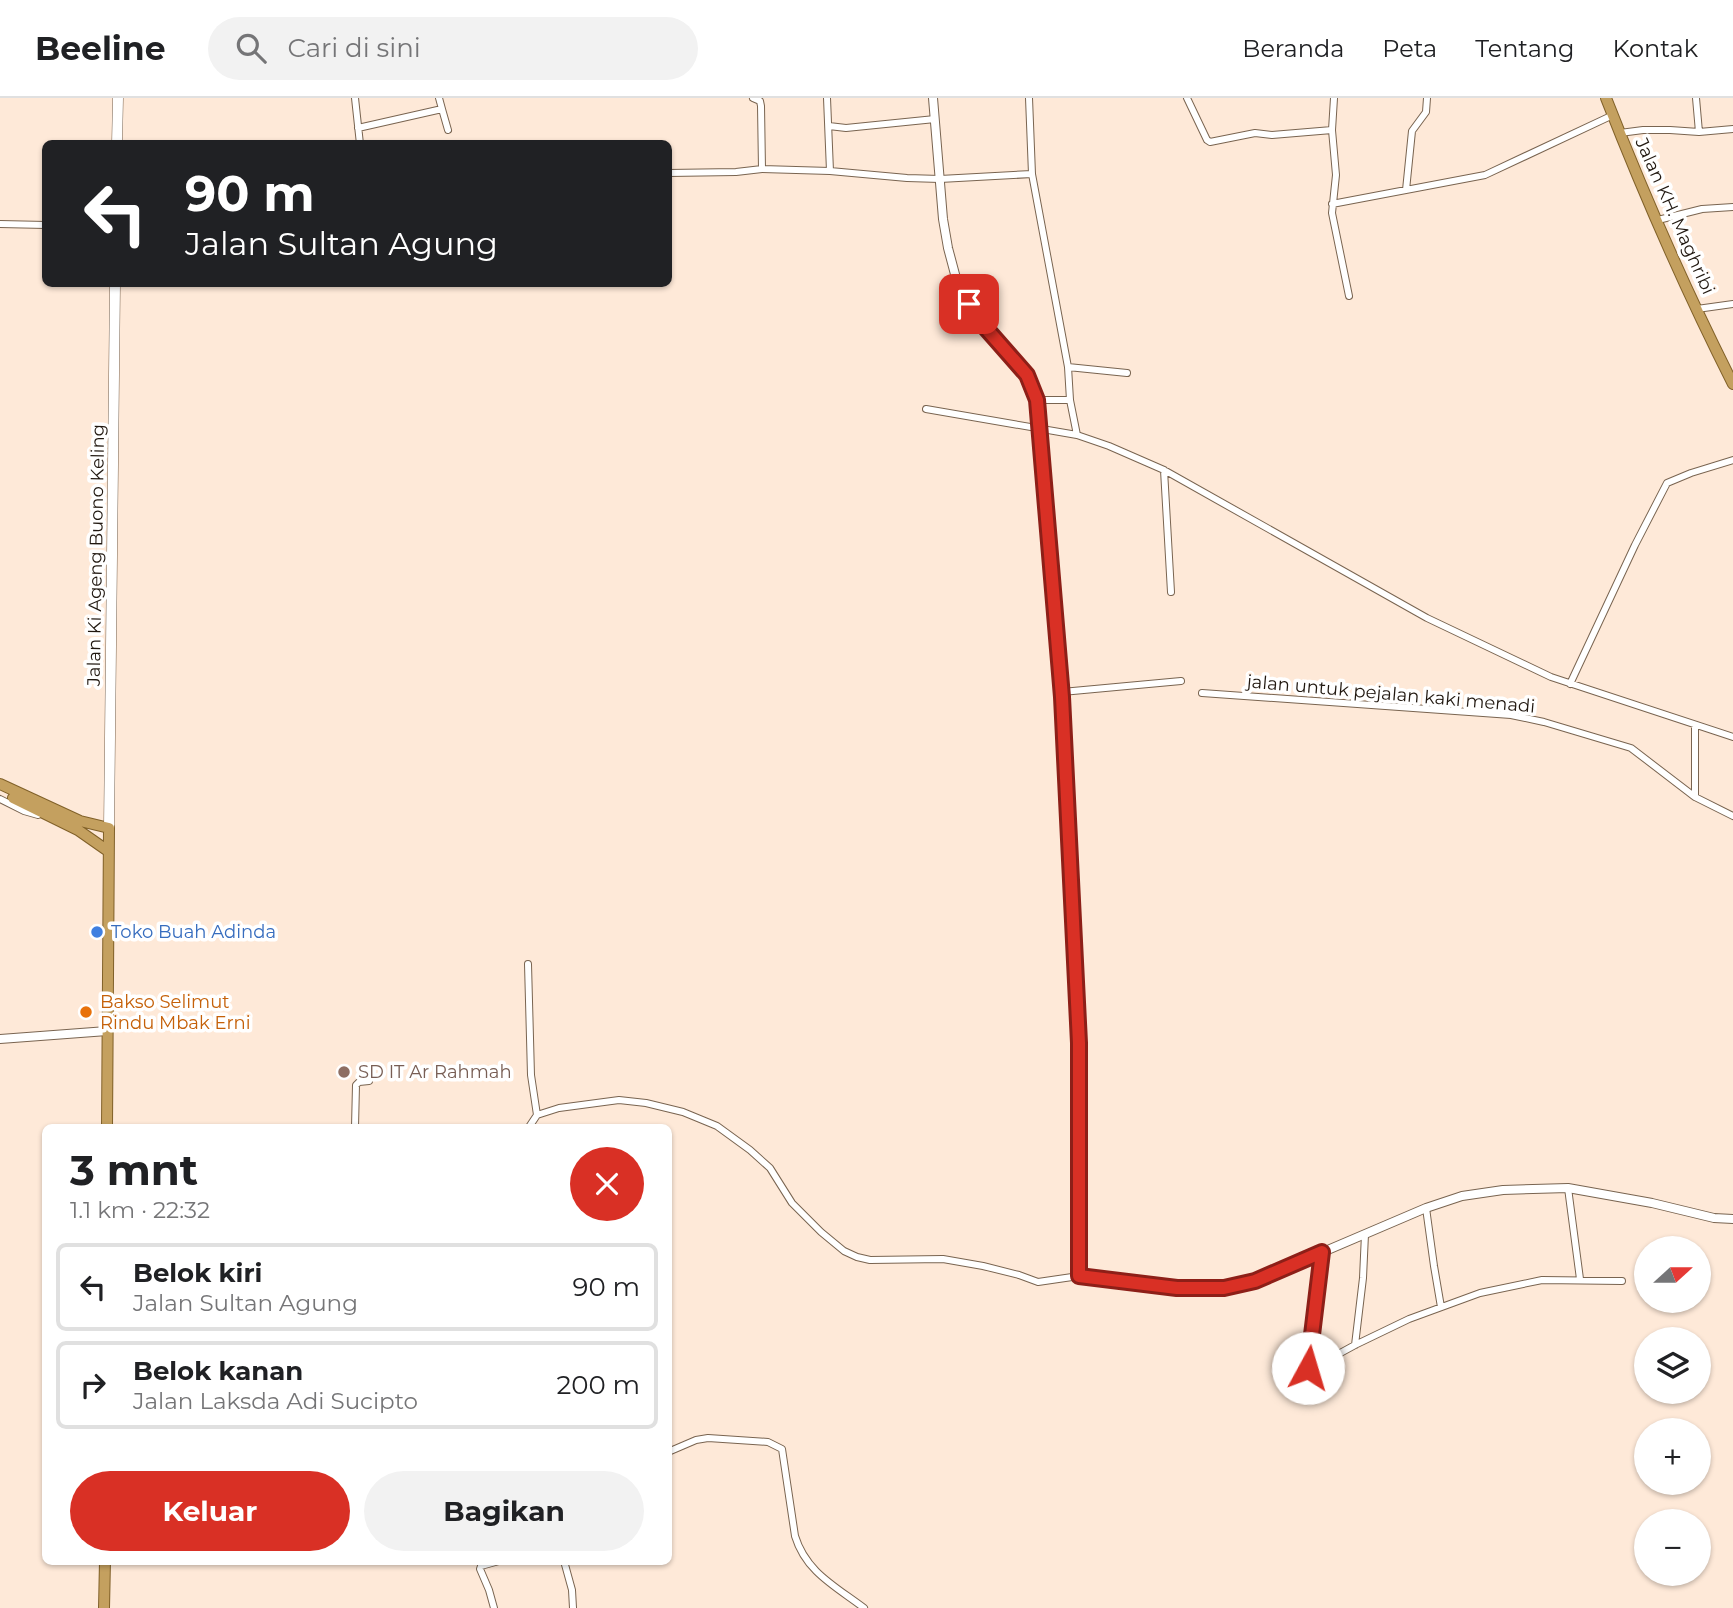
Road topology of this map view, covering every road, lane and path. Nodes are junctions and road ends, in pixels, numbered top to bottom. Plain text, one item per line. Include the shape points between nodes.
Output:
1 (118, 98) edge
2 (355, 98) edge
3 (439, 98) edge
4 (753, 98) edge
5 (827, 98) edge
6 (933, 98) edge
7 (1029, 98) edge
8 (1187, 98) edge
9 (1334, 98) edge
10 (1427, 98) edge
11 (1606, 98) edge
12 (1696, 98) edge
13 (442, 109) junction
14 (1613, 115) junction
15 (935, 119) junction
16 (829, 127) junction
17 (358, 128) junction
18 (1733, 129) edge
19 (448, 130) dead end
20 (1332, 130) junction
21 (1699, 132) junction
22 (1620, 133) junction
23 (117, 140) edge
24 (360, 140) edge
25 (762, 169) junction
26 (830, 171) junction
27 (672, 173) edge
28 (1032, 174) junction
29 (940, 178) junction
30 (1406, 190) junction
31 (1332, 204) junction
32 (1733, 207) edge
33 (1658, 220) junction
34 (0, 224) edge
35 (42, 225) edge
36 (115, 287) edge
37 (1349, 296) dead end
38 (1733, 304) edge
39 (1696, 309) junction
40 (1068, 367) junction
41 (1127, 373) dead end
42 (1733, 384) edge
43 (1037, 400) junction
44 (1070, 400) junction
45 (926, 409) dead end
46 (1040, 428) junction
47 (1077, 435) junction
48 (1733, 460) edge
49 (1164, 470) junction
50 (1171, 592) dead end
51 (1181, 681) dead end
52 (1570, 684) junction
53 (1062, 692) junction
54 (1202, 693) dead end
55 (1695, 725) junction
56 (1733, 737) edge
57 (0, 784) edge
58 (0, 791) edge
59 (1695, 797) junction
60 (0, 799) edge
61 (43, 809) junction
62 (1733, 816) edge
63 (109, 828) junction
64 (108, 851) junction
65 (528, 964) dead end
66 (107, 1031) junction
67 (0, 1039) edge
68 (369, 1082) dead end
69 (537, 1115) junction
70 (107, 1124) edge
71 (355, 1124) edge
72 (531, 1124) edge
73 (1568, 1188) junction
74 (1426, 1209) junction
75 (1733, 1219) edge
76 (1365, 1234) junction
77 (1322, 1252) junction
78 (1079, 1276) junction
79 (1580, 1279) junction
80 (1622, 1281) dead end
81 (1441, 1307) junction
82 (1355, 1345) junction
83 (672, 1450) edge
84 (105, 1565) edge
85 (485, 1565) edge
86 (565, 1565) edge
87 (104, 1608) edge
88 (494, 1608) edge
89 (573, 1608) edge
90 (864, 1608) edge

1 - 23 main road
2 - 17 street
3 - 13 street
4 - 25 street via 761,106
5 - 16 street
6 - 15 street
7 - 28 street
8 - 20 street via 1209,142 1255,132
9 - 20 street
10 - 30 street via 1426,112 1412,131
11 - 14 highway, Jalan KH. Maghribi
12 - 21 street
13 - 17 street
13 - 19 street
14 - 22 highway, Jalan KH. Maghribi
14 - 30 street via 1494,172
15 - 16 street
15 - 29 street
16 - 26 street
17 - 24 street
18 - 21 street
20 - 31 street via 1336,175
21 - 22 street
22 - 33 highway, Jalan KH. Maghribi
25 - 26 street
25 - 27 street
26 - 29 street
28 - 29 street
28 - 40 street
29 - 43 street via 956,278 984,326 1027,375
30 - 31 street
31 - 37 street
32 - 33 street
33 - 39 highway, Jalan KH. Maghribi
34 - 35 street
36 - 63 main road, Jalan Ki Ageng Buono Keling
38 - 39 street
39 - 42 highway, Jalan KH. Maghribi
40 - 41 street
40 - 44 street
43 - 44 street
43 - 46 street
44 - 47 street
45 - 46 street
46 - 47 street
46 - 53 street
47 - 49 street
48 - 52 street via 1667,483
49 - 50 street
49 - 52 street via 1427,618
51 - 53 street
52 - 55 street
53 - 78 street via 1079,1043
54 - 59 street, jalan untuk pejalan kaki menadi via 1511,715 1631,748
55 - 56 street
55 - 59 street
57 - 61 highway
58 - 61 highway
59 - 62 street, jalan untuk pejalan kaki menadi
60 - 61 street via 38,815
61 - 63 highway
61 - 64 highway
63 - 64 highway
64 - 66 highway
65 - 69 street via 531,1075
66 - 67 street
66 - 70 highway
68 - 71 street via 356,1085
69 - 72 street
69 - 78 street via 619,1100 683,1112 717,1126 770,1168 792,1203 821,1232 857,1257 943,1259 1038,1282
73 - 74 street via 1462,1196
73 - 75 street
73 - 79 street
74 - 76 street
74 - 81 street
76 - 77 street
76 - 82 street
77 - 78 street via 1255,1281 1224,1288 1177,1288
77 - 82 street via 1308,1368 1314,1369
79 - 80 street
79 - 81 street via 1542,1280
81 - 82 street
83 - 90 street via 708,1438 768,1442 782,1449 798,1547 812,1569
84 - 87 highway
85 - 88 street via 480,1569
86 - 89 street

